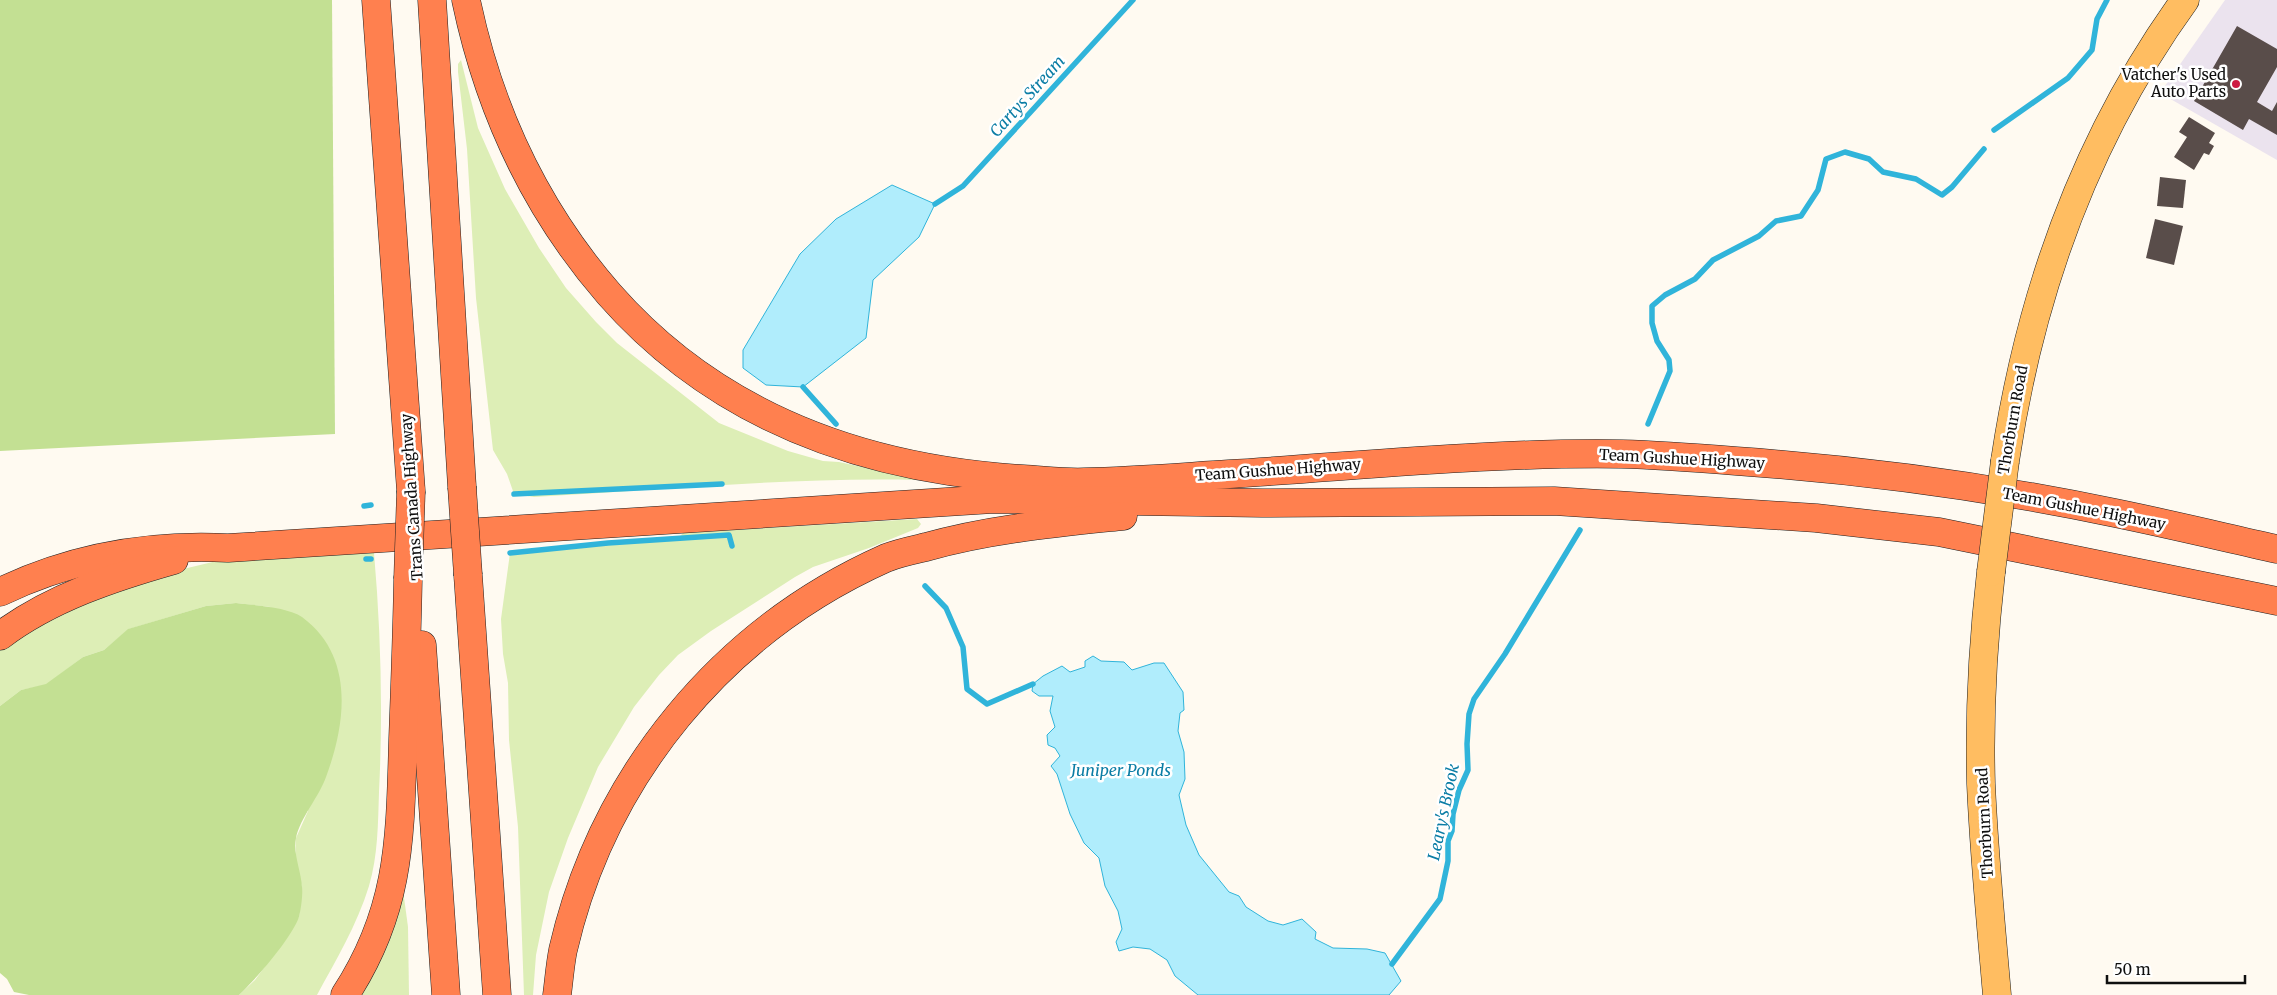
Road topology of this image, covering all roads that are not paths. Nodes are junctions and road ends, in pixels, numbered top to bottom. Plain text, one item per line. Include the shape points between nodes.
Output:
1 (376, 0) edge
2 (432, 0) edge
3 (466, 0) edge
4 (2185, 0) edge
5 (1081, 482) junction
6 (993, 499) junction
7 (1262, 503) junction
8 (228, 548) junction
9 (2277, 549) edge
10 (413, 579) junction
11 (0, 592) edge
12 (2277, 602) edge
13 (0, 636) edge
14 (345, 995) edge
15 (446, 995) edge
16 (497, 995) edge
17 (558, 995) edge
18 (1998, 995) edge

1 - 10 highway, Trans Canada Highway, bridge via 412,491
2 - 16 highway, bridge
3 - 5 highway via 475,43 504,128 543,205 584,265 636,325 688,369 777,421 867,455 948,472
4 - 18 main road, Thorburn Road, bridge via 2126,92 2066,221 2029,333 2014,405 1985,627 1982,683 1981,783
5 - 6 highway
5 - 9 highway, Team Gushue Highway via 1400,462 1580,454 1649,455 1809,466 1942,483 2110,512
6 - 7 highway
6 - 8 highway
7 - 12 highway via 1554,500 1816,518 1940,532
7 - 17 highway via 1036,525 961,537 888,558 819,593 783,618 700,689 652,749 612,814 582,884 563,952
8 - 11 highway via 164,548 93,558
8 - 13 highway via 145,568 105,582 41,610
10 - 14 highway via 398,851 376,938
10 - 15 highway, Trans Canada Highway

